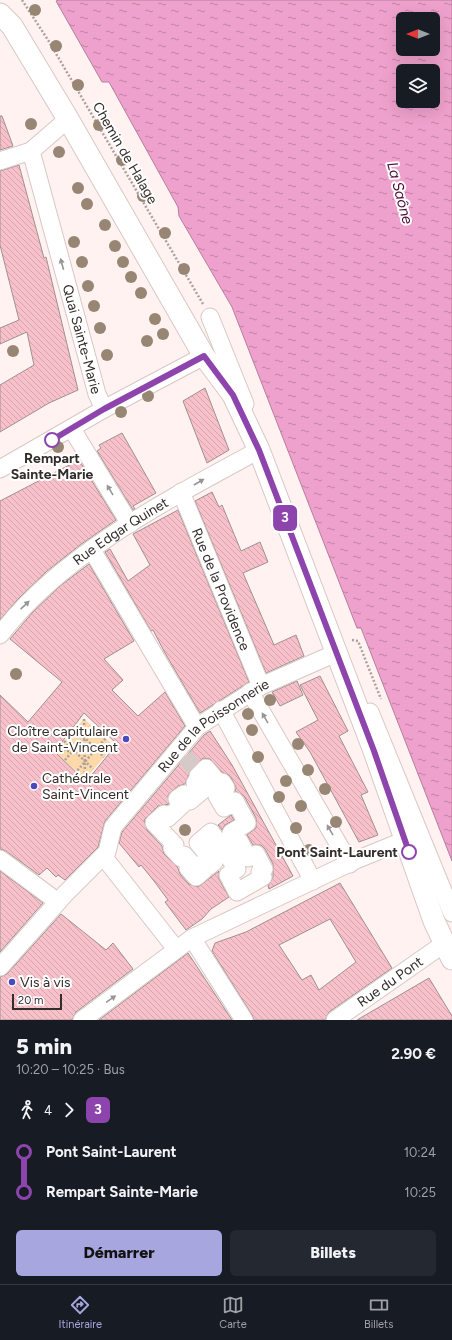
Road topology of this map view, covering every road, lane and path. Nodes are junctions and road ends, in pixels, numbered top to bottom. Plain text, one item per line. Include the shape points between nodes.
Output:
1 (23, 0) edge
2 (0, 14) edge
3 (68, 119) junction
4 (31, 151) junction
5 (0, 161) edge
6 (210, 317) joint
7 (204, 356) junction
8 (104, 409) junction
9 (72, 428) junction
10 (259, 450) junction
11 (0, 469) edge
12 (181, 492) junction
13 (130, 524) junction
14 (92, 550) junction
15 (0, 635) edge
16 (336, 653) junction
17 (255, 689) junction
18 (221, 710) junction
19 (84, 719) dead end
20 (94, 727) dead end
21 (75, 728) dead end
22 (84, 738) junction
23 (106, 738) dead end
24 (64, 741) dead end
25 (186, 742) junction
26 (96, 749) junction
27 (74, 750) junction
28 (84, 750) junction
29 (54, 752) dead end
30 (104, 757) dead end
31 (64, 760) dead end
32 (85, 761) junction
33 (93, 769) dead end
34 (77, 772) dead end
35 (199, 775) junction
36 (85, 779) dead end
37 (405, 840) junction
38 (103, 856) junction
39 (0, 859) edge
40 (350, 864) junction
41 (314, 880) junction
42 (254, 883) junction
43 (61, 898) junction
44 (265, 903) junction
45 (451, 912) edge
46 (200, 935) junction
47 (450, 947) edge
48 (176, 949) junction
49 (0, 967) edge
50 (82, 1020) edge
51 (244, 1020) edge
52 (335, 1020) edge

1 - 6 path, Chemin de Halage
2 - 3 main road via 12,26
3 - 4 street
3 - 7 main road
4 - 5 street
8 -> 4 street, Quai Sainte-Marie via 97,394
6 - 45 street
7 - 8 street, Quai Sainte-Marie
7 - 10 main road via 233,395
8 - 9 street
9 - 11 street
13 -> 9 street
12 -> 10 street, Rue Edgar Quinet
10 - 16 main road
12 - 13 street, Rue Edgar Quinet
12 - 17 street, Rue de la Providence
13 - 14 street, Rue Edgar Quinet
15 -> 14 street, Rue Edgar Quinet via 18,612 39,592
14 - 25 street
16 - 17 street, Rue de la Poissonnerie
16 - 37 main road
17 - 18 street, Rue de la Poissonnerie
40 -> 17 street, Rue de la Providence
18 - 25 street, Rue de la Poissonnerie
18 - 41 street
19 - 22 path
20 - 22 path
21 - 22 path
22 - 26 path
22 - 27 path
22 - 28 path
23 - 26 path
24 - 27 path
25 - 38 street, Rue de la Poissonnerie via 113,827 107,852
26 - 28 path
26 - 30 path
26 - 32 path
27 - 28 path
27 - 29 path
27 - 31 path
27 - 32 path
28 - 32 path
32 - 33 path
32 - 34 path
32 - 36 path
35 - 42 street via 217,822
35 - 42 street via 206,768 215,779 209,785 211,788 222,782 226,788 217,796 224,808 235,801 242,812 247,823 231,834 236,844 240,842 248,858 256,854 264,869 260,872 263,877
35 - 42 street via 195,783 202,791 190,801 184,794 177,799 182,805 168,818 164,814 154,823 175,845 172,848 181,858 184,855 192,864 188,868 196,877 204,870 200,865 205,862 209,866 214,862 198,843 211,832 237,869 228,875 237,892
37 - 40 street
37 - 47 main road via 434,921
38 - 43 street
38 - 48 street
39 - 43 street
40 - 41 street
41 - 44 street
42 - 44 street
43 - 49 street
44 - 46 street
46 - 48 street
46 - 51 street
47 - 52 street, Rue du Pont via 417,961
50 -> 48 street

